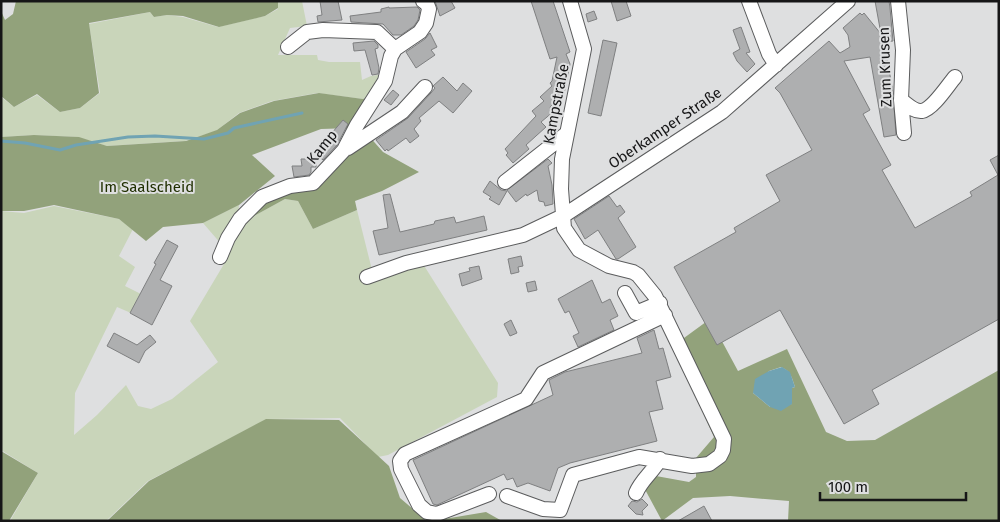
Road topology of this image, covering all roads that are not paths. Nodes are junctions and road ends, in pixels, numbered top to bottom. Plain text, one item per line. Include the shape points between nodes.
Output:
1 (423, 1) edge
2 (570, 1) edge
3 (749, 1) edge
4 (848, 1) edge
5 (898, 1) edge
6 (288, 47) dead end
7 (395, 49) junction
8 (776, 65) junction
9 (954, 77) dead end
10 (425, 87) dead end
11 (902, 100) junction
12 (904, 133) dead end
13 (566, 134) junction
14 (344, 150) junction
15 (505, 182) dead end
16 (563, 216) junction
17 (220, 257) dead end
18 (367, 277) dead end
19 (625, 292) dead end
20 (662, 309) junction
21 (660, 459) junction
22 (636, 493) dead end
23 (489, 494) dead end
24 (507, 496) dead end

1 - 7 street via 429,9 426,22 420,32
2 - 13 street, Kampstraße via 584,49
3 - 8 street
4 - 8 street, Oberkamper Straße
5 - 11 street, Zum Krusen
6 - 7 street via 307,32 323,30 377,32
7 - 14 street, Kamp via 385,81
8 - 16 street, Oberkamper Straße via 722,112
9 - 11 street via 929,108 915,110
10 - 14 street via 402,112
11 - 12 street, Zum Krusen
13 - 15 street
13 - 16 street, Kampstraße via 562,159
14 - 17 street, Kamp via 313,182 290,186 262,197 240,219
16 - 18 street, Oberkamper Straße via 523,235 406,263
16 - 20 street via 564,228 579,250 608,266 638,275
19 - 20 street via 636,314
20 - 21 street via 709,418 724,439 724,450 709,464 692,466
20 - 23 street via 543,373 526,398 405,454 400,461 419,505 427,512 436,514
21 - 22 street
21 - 24 street via 639,457 574,475 560,510 543,509

